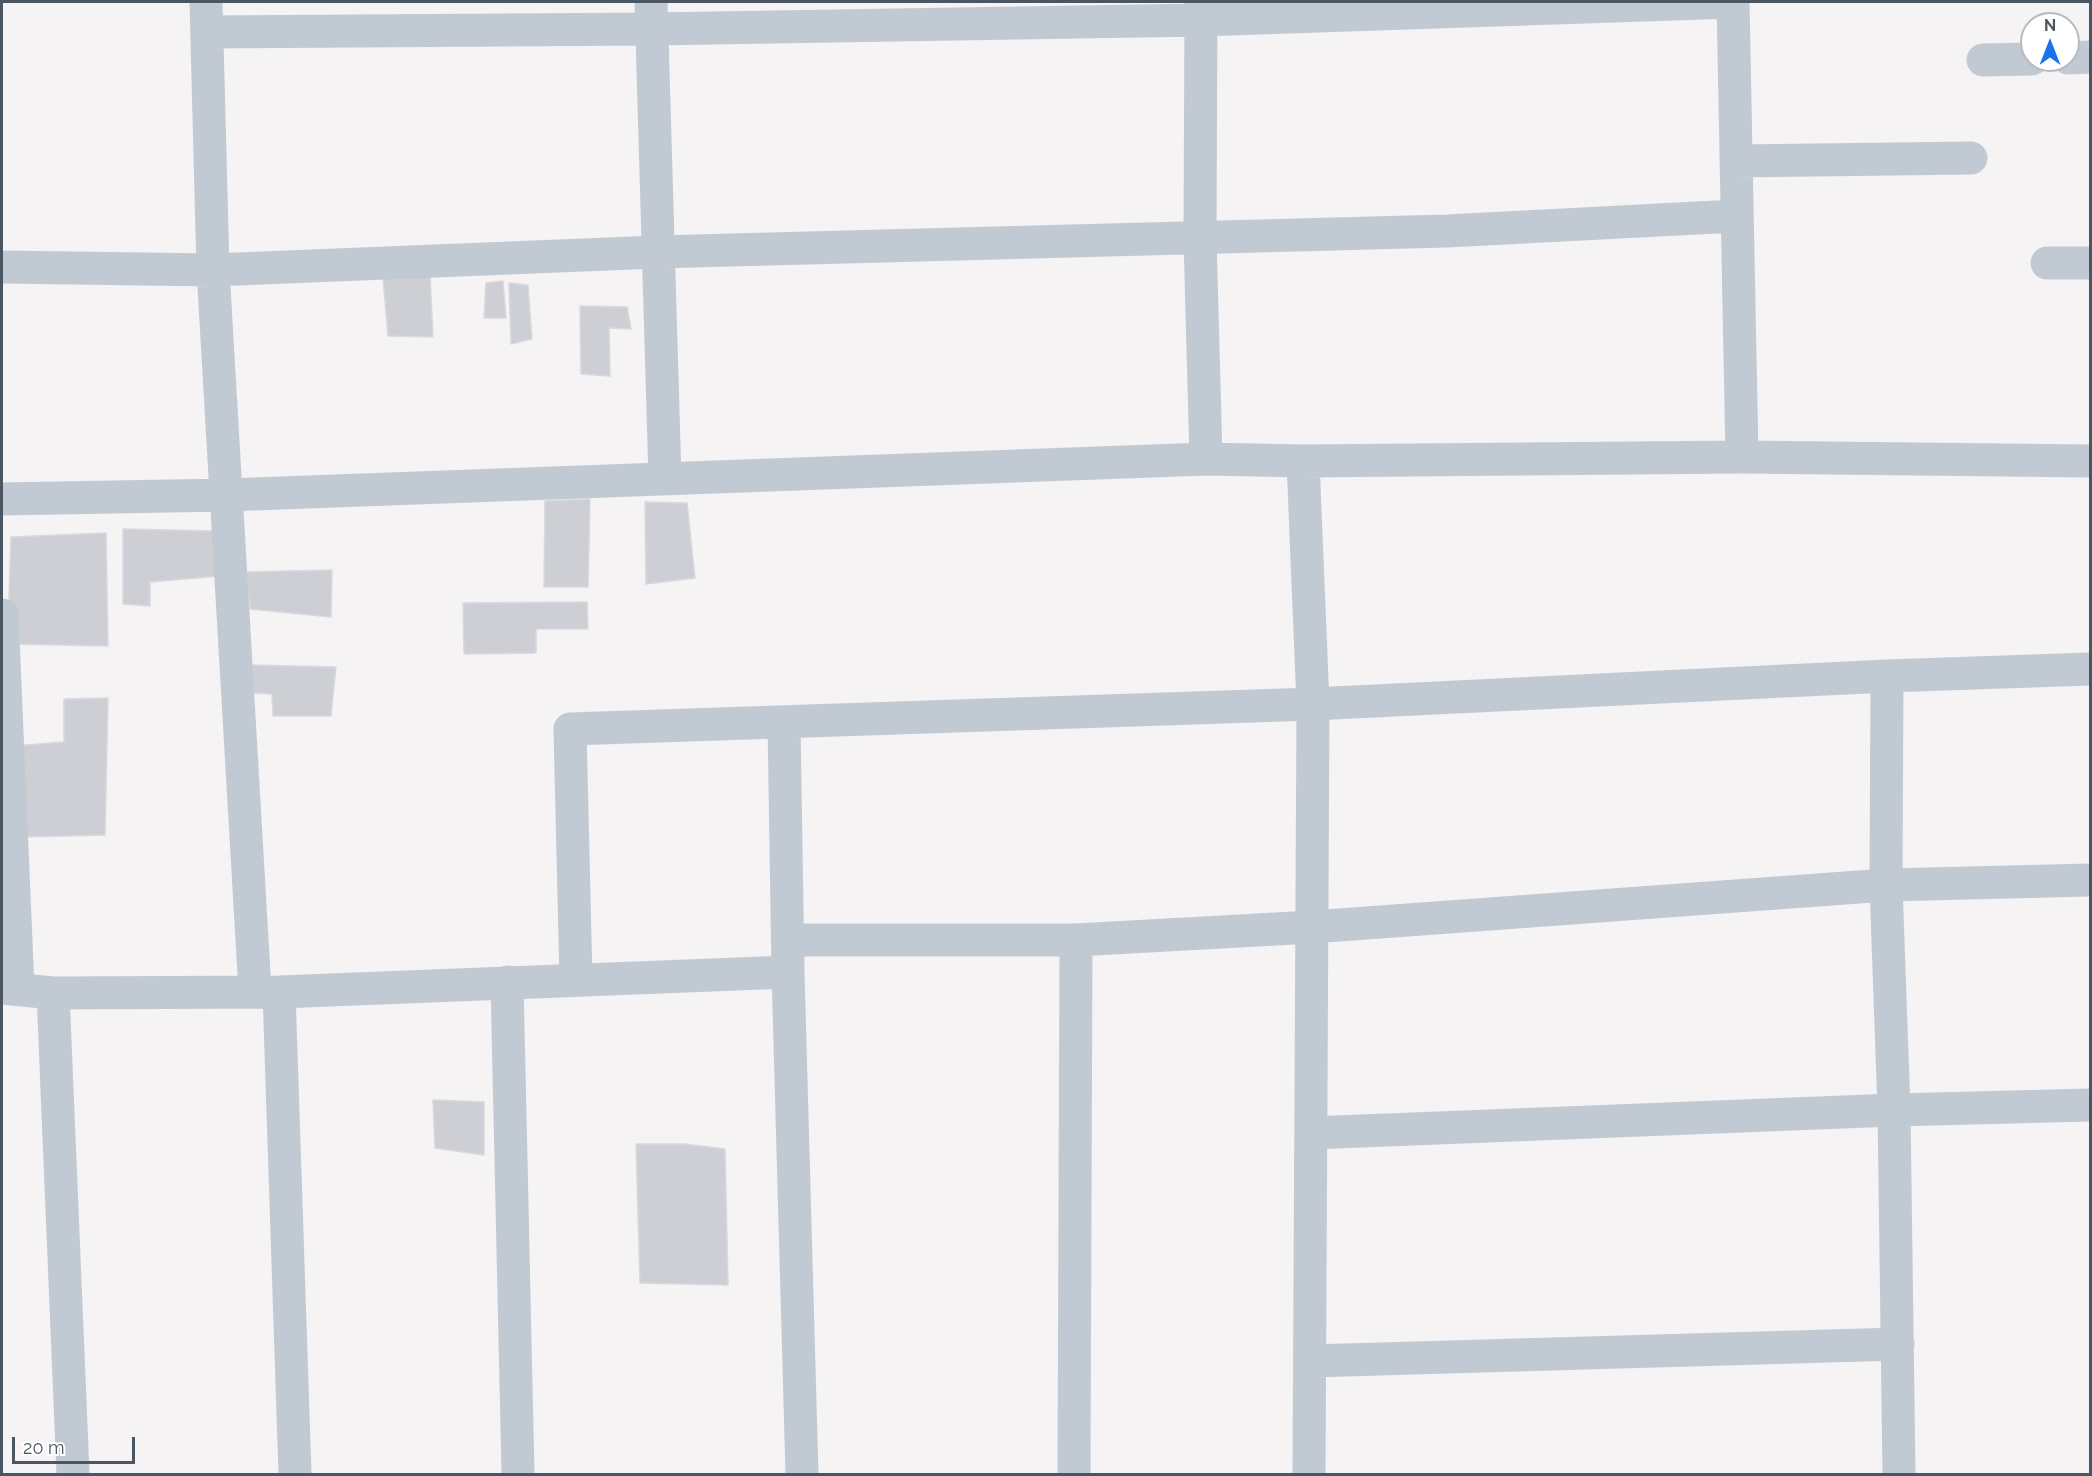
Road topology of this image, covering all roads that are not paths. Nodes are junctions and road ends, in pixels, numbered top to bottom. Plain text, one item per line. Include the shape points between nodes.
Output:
1 (1733, 2) edge
2 (1201, 11) edge
3 (651, 15) edge
4 (206, 17) edge
5 (2020, 59) edge
6 (1983, 60) dead end
7 (1971, 158) dead end
8 (1736, 161) junction
9 (1736, 216) junction
10 (1200, 238) junction
11 (657, 252) junction
12 (2046, 263) dead end
13 (2091, 263) edge
14 (2, 267) edge
15 (213, 270) junction
16 (1742, 457) junction
17 (1206, 459) junction
18 (1303, 461) junction
19 (2091, 462) edge
20 (665, 479) junction
21 (226, 495) junction
22 (2, 499) edge
23 (2, 615) edge
24 (2091, 669) edge
25 (1887, 676) junction
26 (1313, 704) junction
27 (784, 723) junction
28 (2091, 880) edge
29 (1886, 885) junction
30 (1312, 927) junction
31 (788, 940) junction
32 (1076, 940) junction
33 (788, 972) junction
34 (576, 980) junction
35 (507, 982) junction
36 (10, 988) edge
37 (267, 991) junction
38 (53, 993) junction
39 (2091, 1105) edge
40 (1894, 1110) junction
41 (1311, 1133) junction
42 (1898, 1344) junction
43 (1310, 1361) junction
44 (73, 1474) edge
45 (295, 1474) edge
46 (518, 1474) edge
47 (802, 1474) edge
48 (1074, 1474) edge
49 (1309, 1474) edge
50 (1899, 1474) edge

1 - 2 street
1 - 8 street
2 - 3 street
2 - 10 street
3 - 4 street
3 - 11 street
4 - 15 street
5 - 6 street
7 - 8 street
8 - 9 street
9 - 10 street via 1448,231
9 - 16 street
10 - 11 street
10 - 17 street
11 - 15 street
11 - 20 street
12 - 13 street
14 - 15 street
15 - 21 street
16 - 18 street
16 - 19 street
17 - 18 street
17 - 20 street
18 - 26 street
20 - 21 street
21 - 22 street
21 - 37 street
23 - 36 street
24 - 25 street
25 - 26 street
25 - 29 street
26 - 27 street
26 - 30 street
27 - 31 street
27 - 34 street via 570,729
28 - 29 street
29 - 30 street
29 - 40 street
30 - 32 street
30 - 41 street
31 - 32 street
31 - 33 street
32 - 48 street
33 - 34 street
33 - 47 street
34 - 35 street
35 - 37 street
35 - 46 street
36 - 38 street
37 - 38 street
37 - 45 street
38 - 44 street
39 - 40 street
40 - 41 street
40 - 42 street
41 - 43 street
42 - 43 street
42 - 50 street
43 - 49 street

